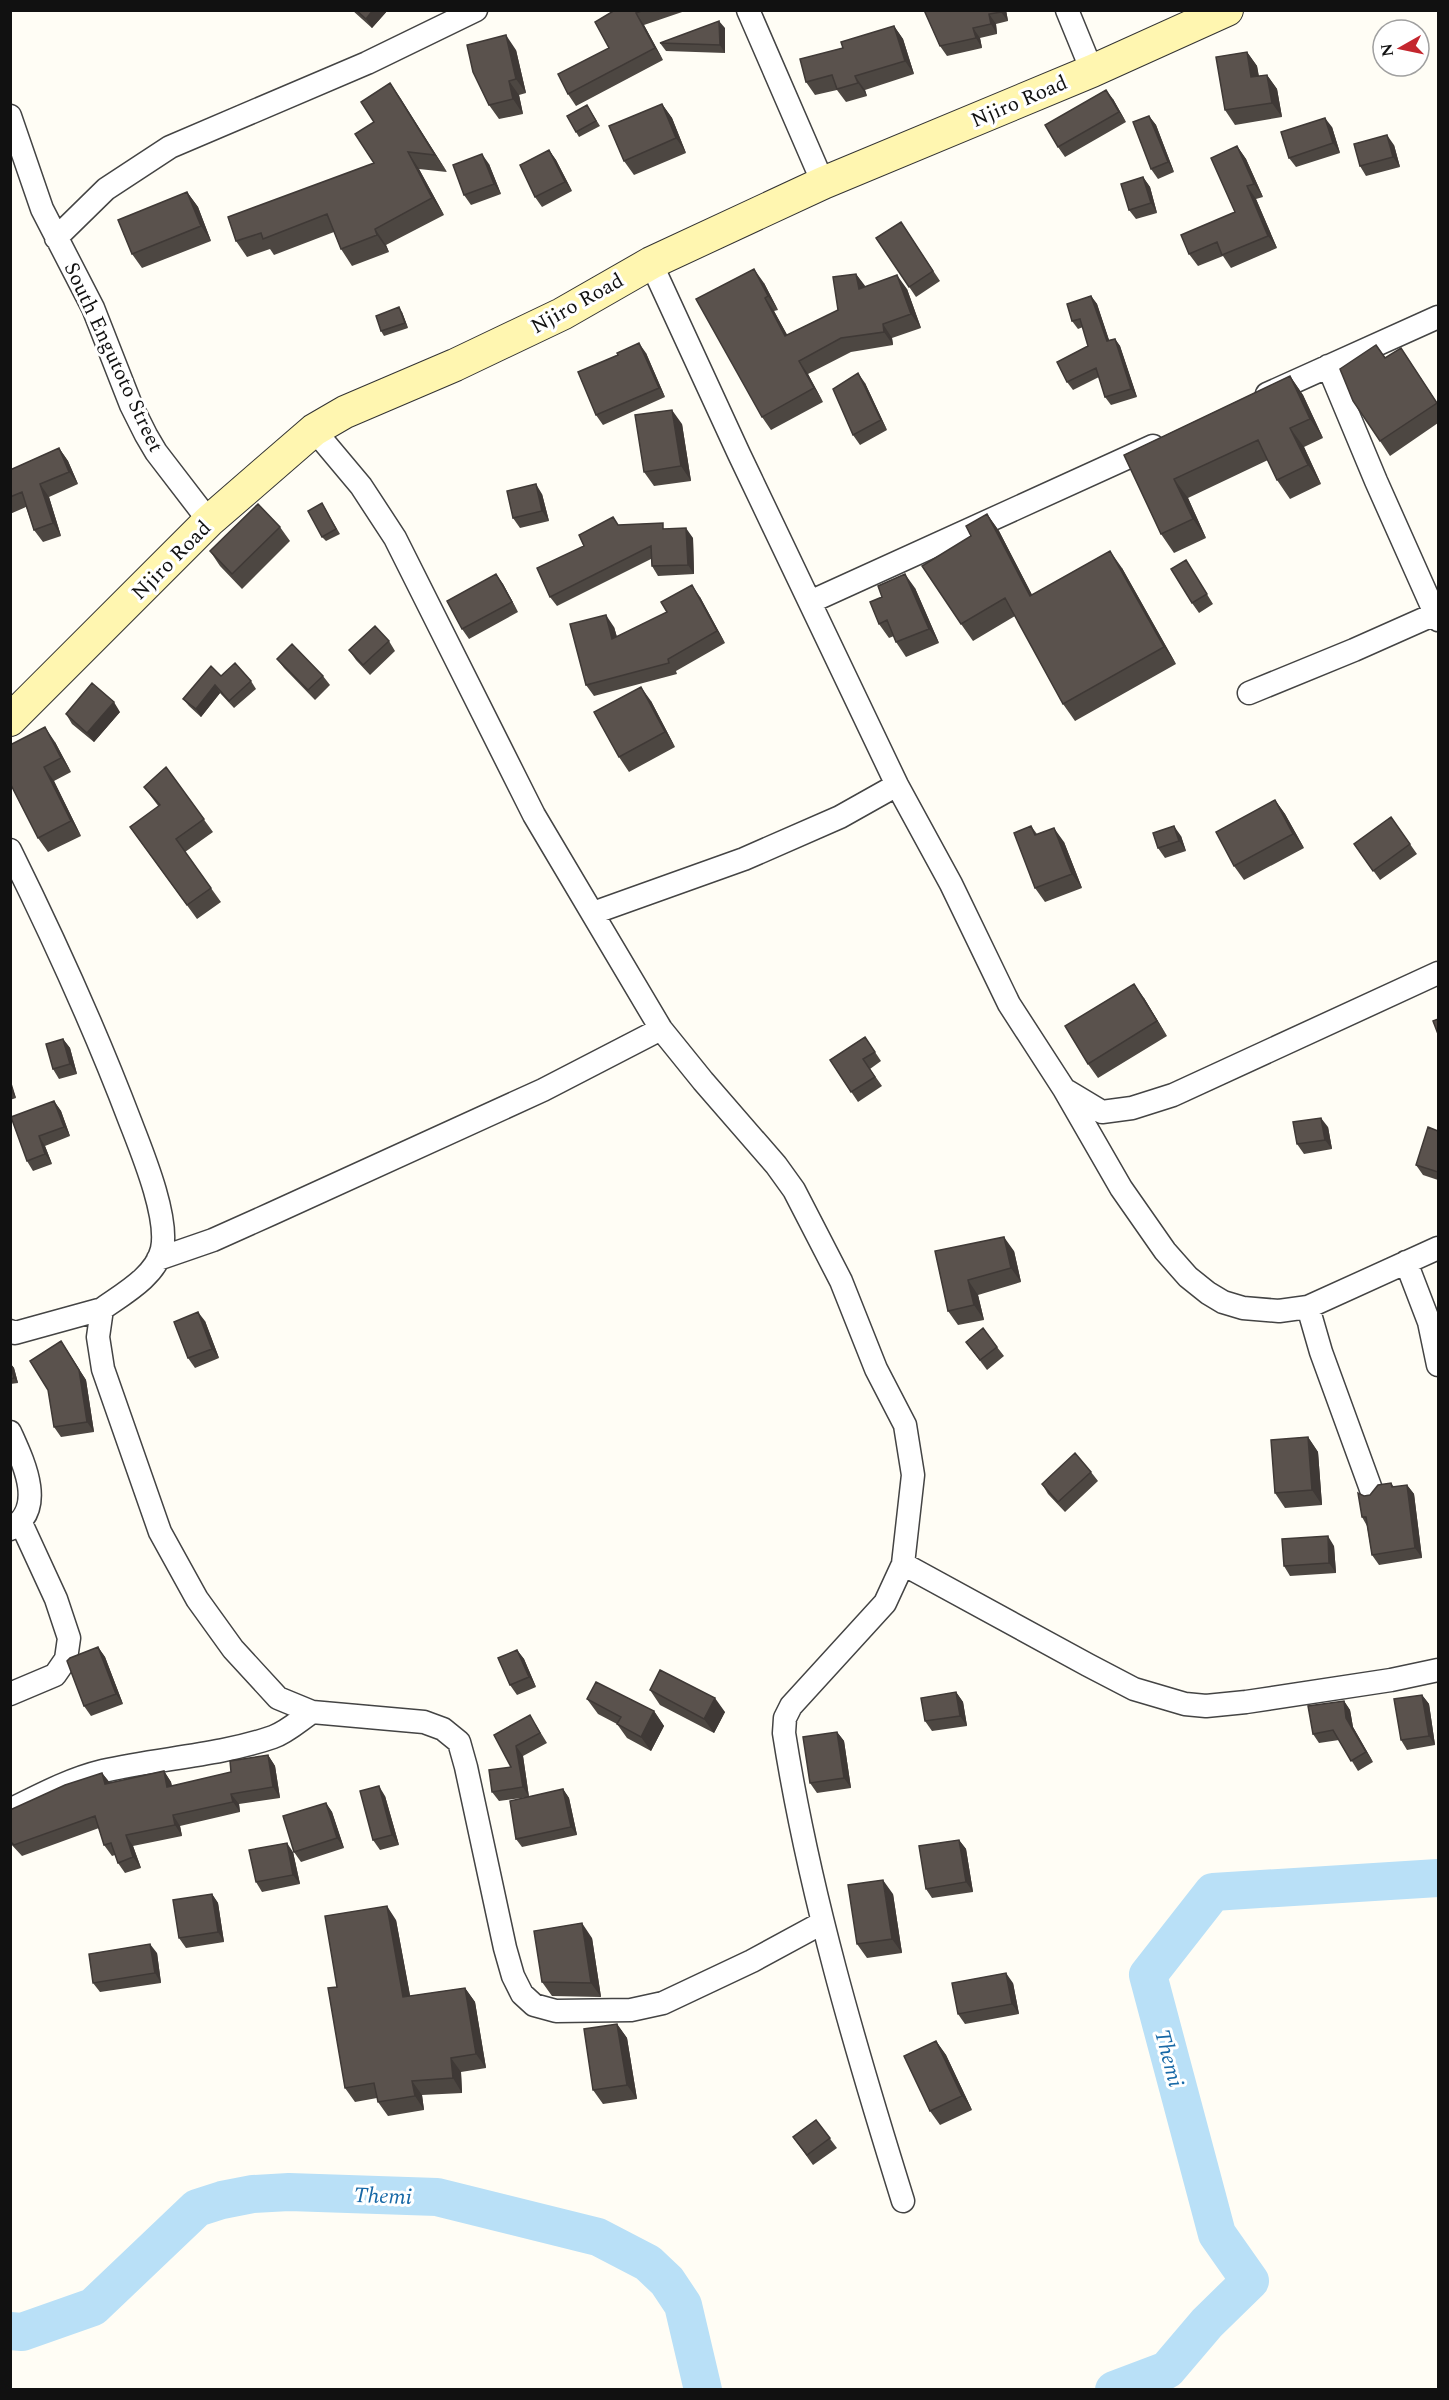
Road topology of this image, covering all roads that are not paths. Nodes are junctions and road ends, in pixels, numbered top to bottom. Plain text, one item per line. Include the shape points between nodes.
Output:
1 (476, 10) edge
2 (748, 10) edge
3 (1067, 10) edge
4 (1227, 10) edge
5 (1092, 71) junction
6 (10, 116) edge
7 (824, 183) junction
8 (56, 238) junction
9 (651, 263) junction
10 (1438, 317) edge
11 (1328, 366) junction
12 (1247, 403) edge
13 (314, 429) junction
14 (1176, 436) edge
15 (209, 521) junction
16 (810, 602) junction
17 (1437, 617) edge
18 (1249, 693) dead end
19 (10, 720) edge
20 (897, 785) junction
21 (10, 850) edge
22 (593, 913) junction
23 (1438, 973) edge
24 (662, 1029) junction
25 (1064, 1089) junction
26 (1438, 1248) edge
27 (158, 1259) junction
28 (1406, 1262) junction
29 (1308, 1308) junction
30 (102, 1309) junction
31 (10, 1331) edge
32 (1438, 1365) edge
33 (10, 1432) edge
34 (1372, 1492) edge
35 (16, 1526) edge
36 (903, 1564) junction
37 (1438, 1670) edge
38 (10, 1694) edge
39 (312, 1712) junction
40 (10, 1810) edge
41 (822, 1923) junction
42 (903, 2201) dead end

1 - 8 street via 367,63 170,147 106,189
2 - 7 street
3 - 5 street
4 - 5 street, Njiro Road
5 - 7 street, Njiro Road
6 - 8 street, South Engutoto Street
7 - 9 street, Njiro Road
8 - 15 street, South Engutoto Street via 93,308 146,435
9 - 13 street, Njiro Road via 562,314
9 - 16 street
10 - 11 street
11 - 12 street
11 - 17 street
13 - 15 street, Njiro Road
13 - 22 street via 361,486 395,538 534,815
14 - 16 street
15 - 19 street, Njiro Road
16 - 20 street
17 - 18 street
20 - 22 street via 840,818 744,859
20 - 25 street via 951,884 1009,1004
21 - 27 street via 97,1035 143,1156 162,1228
22 - 24 street
23 - 25 street via 1173,1095 1142,1105 1102,1112
24 - 27 street via 543,1090 213,1240
24 - 36 street via 776,1165 841,1281 876,1368 905,1425 913,1476
25 - 29 street via 1121,1188 1188,1277 1215,1298 1243,1308
26 - 28 street
27 - 30 street via 152,1269
28 - 29 street
28 - 32 street via 1429,1322
29 - 34 street
30 - 31 street via 15,1333
30 - 39 street via 98,1337 103,1369 160,1532 197,1599 233,1649 278,1698
33 - 35 street via 28,1477 30,1497 27,1511
35 - 38 street via 56,1599 69,1638 66,1659 55,1675
36 - 37 street via 1134,1689 1185,1704 1246,1702
36 - 41 street via 885,1603 791,1706 785,1718 786,1745
39 - 40 street via 276,1736 193,1756 101,1771
39 - 41 street via 424,1722 443,1729 459,1742 505,1948 522,1994 534,2005 556,2011 599,2011 663,2003
41 - 42 street

